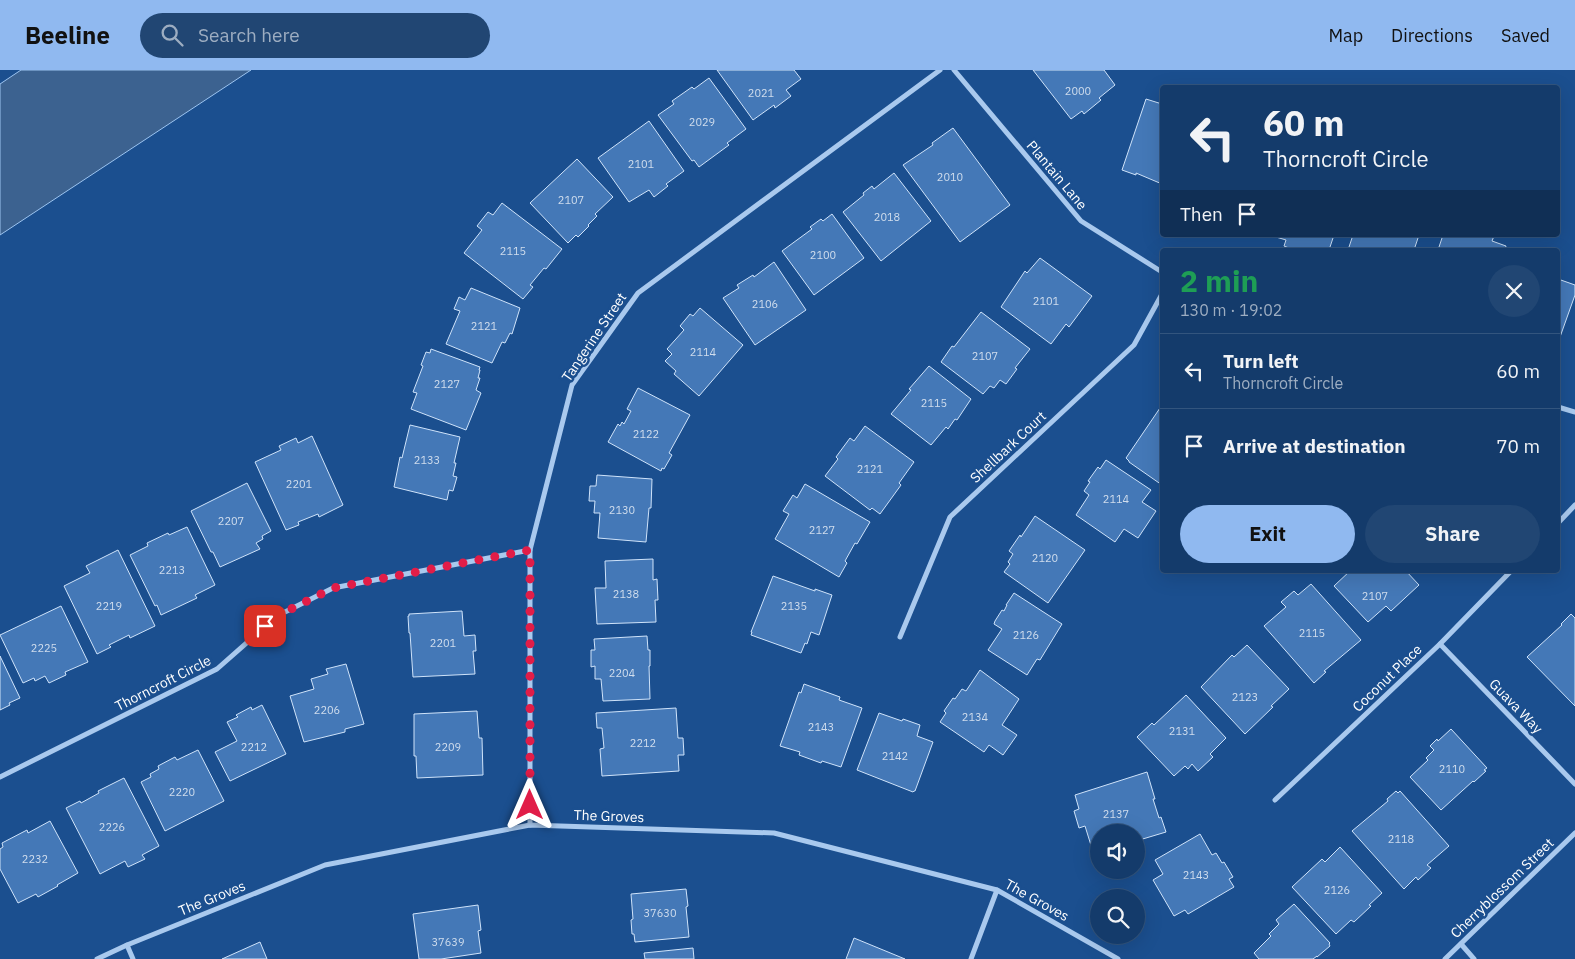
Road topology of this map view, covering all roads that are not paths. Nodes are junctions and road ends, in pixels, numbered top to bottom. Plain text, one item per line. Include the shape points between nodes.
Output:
1 (940, 70) edge
2 (954, 70) edge
3 (1160, 271) edge
4 (1160, 298) edge
5 (1560, 408) edge
6 (1575, 412) edge
7 (1575, 505) edge
8 (1560, 521) edge
9 (530, 550) junction
10 (1509, 573) edge
11 (900, 637) dead end
12 (1440, 644) junction
13 (0, 777) edge
14 (1575, 784) edge
15 (1275, 800) dead end
16 (530, 825) junction
17 (1575, 833) edge
18 (997, 890) junction
19 (127, 944) junction
20 (1460, 944) junction
21 (97, 959) edge
22 (132, 959) edge
23 (971, 959) edge
24 (1118, 959) edge
25 (1445, 959) edge
26 (1474, 959) edge

1 - 9 street, Tangerine Street via 638,293 572,385
2 - 3 street, Plantain Lane via 1082,221
4 - 11 street, Shellbark Court via 1134,345 950,517
5 - 6 street
7 - 8 street
9 - 13 street, Thorncroft Circle via 333,588 277,616 218,669
9 - 16 street, Tangerine Street
10 - 12 street, Coconut Place
12 - 14 street, Guava Way
12 - 15 street, Coconut Place
16 - 18 street, The Groves via 774,833
16 - 19 street, The Groves via 325,865
17 - 20 street, Cherryblossom Street
18 - 23 street
18 - 24 street, The Groves
19 - 21 street, The Groves
19 - 22 street
20 - 25 street, Cherryblossom Street
20 - 26 street

